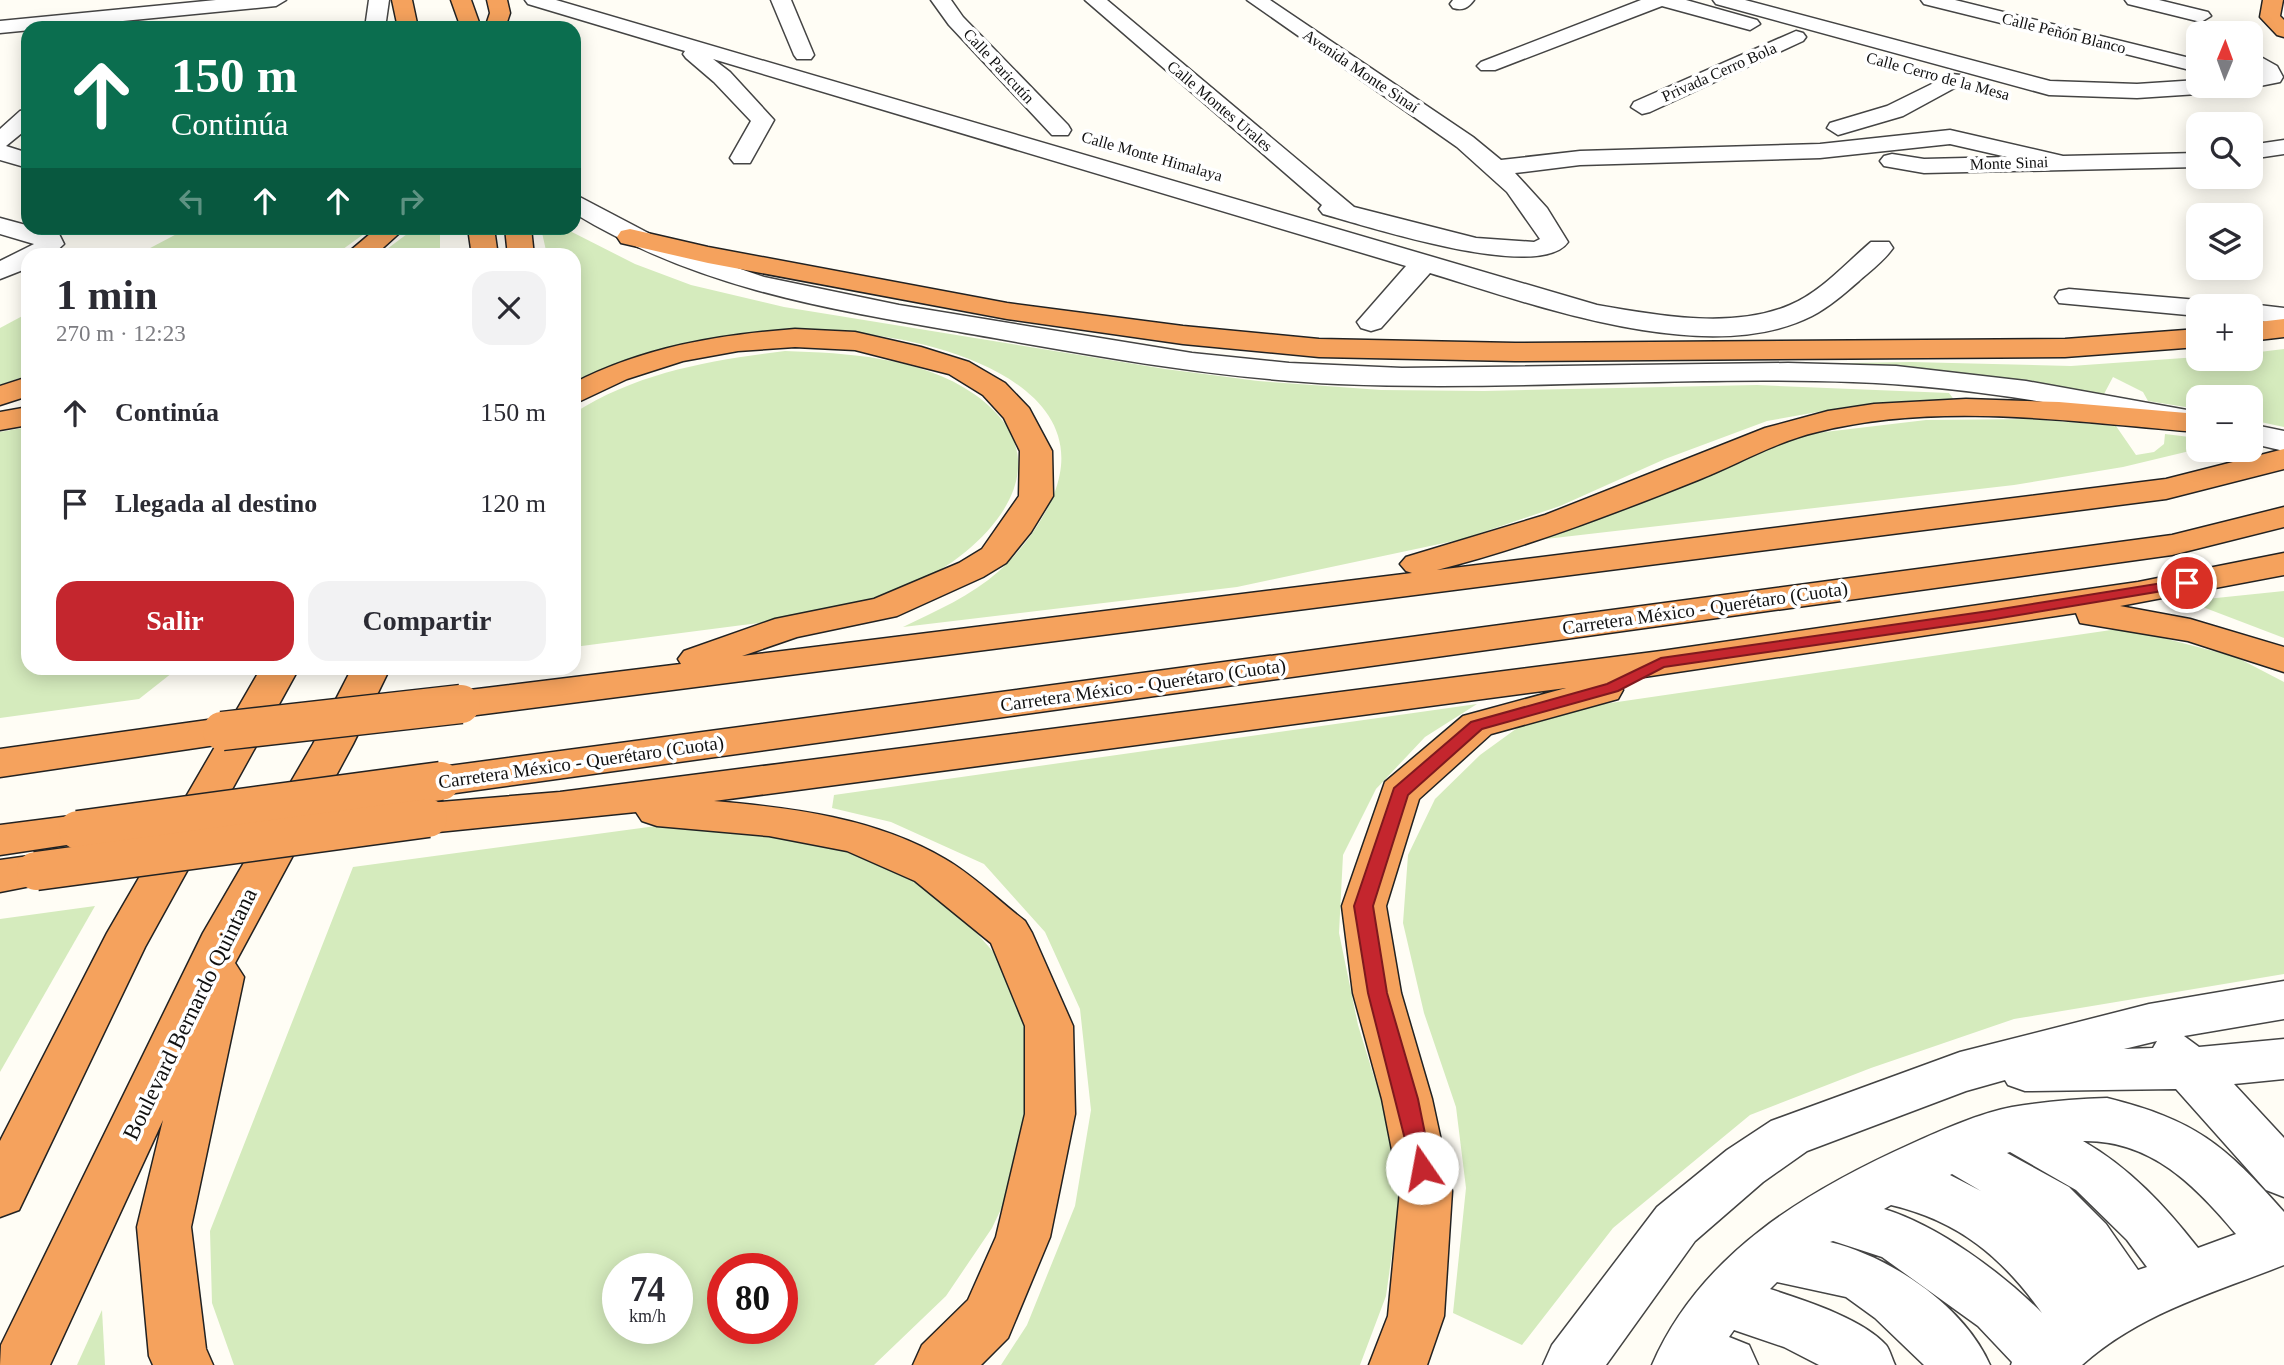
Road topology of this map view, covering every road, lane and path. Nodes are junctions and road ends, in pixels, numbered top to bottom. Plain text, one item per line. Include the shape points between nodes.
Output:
1 (276, 0) edge
2 (379, 0) edge
3 (402, 0) edge
4 (461, 0) edge
5 (497, 0) edge
6 (535, 0) edge
7 (781, 0) edge
8 (941, 0) edge
9 (1095, 0) edge
10 (1257, 0) edge
11 (1661, 0) edge
12 (1723, 0) edge
13 (1931, 0) edge
14 (2135, 0) edge
15 (2273, 0) edge
16 (237, 4) junction
17 (628, 9) dead end
18 (2206, 13) edge
19 (603, 19) junction
20 (115, 21) edge
21 (233, 21) edge
22 (376, 21) edge
23 (406, 21) edge
24 (469, 21) edge
25 (497, 21) edge
26 (21, 26) edge
27 (0, 27) edge
28 (2284, 31) edge
29 (1796, 37) junction
30 (680, 44) junction
31 (778, 47) dead end
32 (804, 55) junction
33 (830, 62) dead end
34 (2186, 63) edge
35 (1489, 66) dead end
36 (2263, 69) edge
37 (2263, 79) edge
38 (1952, 80) junction
39 (2049, 88) junction
40 (2186, 88) edge
41 (1642, 107) dead end
42 (1021, 118) dead end
43 (21, 122) edge
44 (1838, 128) dead end
45 (1060, 130) junction
46 (1086, 137) dead end
47 (0, 141) edge
48 (1465, 142) junction
49 (1821, 151) junction
50 (0, 152) edge
51 (742, 158) dead end
52 (1580, 158) junction
53 (21, 159) edge
54 (2186, 160) edge
55 (2055, 161) junction
56 (1497, 168) junction
57 (1294, 197) dead end
58 (581, 206) edge
59 (1345, 212) junction
60 (0, 226) edge
61 (21, 232) edge
62 (32, 235) edge
63 (384, 235) edge
64 (630, 237) junction
65 (41, 248) edge
66 (367, 248) edge
67 (1880, 248) dead end
68 (21, 260) edge
69 (1425, 262) junction
70 (0, 271) edge
71 (2069, 297) dead end
72 (2186, 307) edge
73 (2263, 314) edge
74 (2284, 316) edge
75 (1371, 322) dead end
76 (2284, 328) edge
77 (2263, 330) edge
78 (2186, 339) edge
79 (21, 389) edge
80 (581, 391) edge
81 (0, 396) edge
82 (2119, 411) junction
83 (21, 417) edge
84 (2186, 420) edge
85 (0, 421) edge
86 (2263, 436) edge
87 (2284, 441) edge
88 (2284, 459) edge
89 (2284, 517) edge
90 (1584, 564) junction
91 (2284, 564) edge
92 (1989, 615) junction
93 (1014, 634) junction
94 (2284, 660) edge
95 (1661, 663) junction
96 (276, 675) edge
97 (368, 675) edge
98 (646, 679) junction
99 (1070, 695) junction
100 (222, 731) junction
101 (0, 736) edge
102 (0, 763) edge
103 (435, 799) junction
104 (560, 807) junction
105 (0, 840) edge
106 (18, 874) edge
107 (226, 933) junction
108 (123, 945) junction
109 (2284, 1000) edge
110 (2149, 1024) junction
111 (2284, 1059) edge
112 (2188, 1068) junction
113 (1960, 1072) junction
114 (2014, 1128) junction
115 (0, 1132) edge
116 (1953, 1147) junction
117 (2284, 1174) edge
118 (1885, 1181) junction
119 (0, 1194) edge
120 (1830, 1216) junction
121 (2280, 1247) edge
122 (1768, 1255) junction
123 (2188, 1278) junction
124 (1724, 1301) junction
125 (2075, 1338) edge
126 (1692, 1361) edge
127 (21, 1365) edge
128 (184, 1365) edge
129 (942, 1365) edge
130 (1398, 1365) edge
131 (1572, 1365) edge
132 (1866, 1365) edge
133 (1961, 1365) edge

1 - 16 street
2 - 22 street
3 - 23 highway
4 - 24 highway
5 - 25 highway
6 - 19 street
7 - 32 street
8 - 45 street, Calle Paricutín
9 - 59 street, Calle Montes Urales
10 - 48 street, Avenida Monte Sinaí
11 - 29 street, Calle Cerro de la Mesa
11 - 35 street
12 - 39 street, Calle Cerro de la Mesa
13 - 34 street, Calle Peñón Blanco
14 - 18 street
15 - 28 highway via 2270,17
16 - 20 street
16 - 21 street
17 - 19 street
19 - 30 street
26 - 27 street
29 - 38 street, Calle Cerro de la Mesa
29 - 41 street, Privada Cerro Bola
30 - 51 street via 722,77 763,120
30 - 69 street
31 - 32 street
32 - 33 street
36 - 37 street via 2272,77
38 - 39 street, Calle Cerro de la Mesa via 2026,98
38 - 44 street via 1895,111
39 - 40 street
42 - 45 street, Calle Monte Himalaya
43 - 47 street
45 - 46 street, Calle Monte Himalaya
48 - 52 street, Monte Sinai
48 - 56 street
49 - 52 street, Monte Sinai
49 - 55 street, Monte Sinai via 1924,166
49 - 55 street, Monte Sinai via 1950,138
50 - 53 street
52 - 56 street, Monte Sinai
54 - 55 street, Monte Sinai
56 - 59 street via 1547,226 1555,242 1538,250 1476,246
57 - 59 street
58 - 64 street
60 - 61 street
62 - 65 street via 50,240
63 - 66 highway
64 - 78 highway via 1007,311 1332,349 2066,348
64 - 82 street via 724,276 810,297 1237,366 1336,375 1854,373 1961,382
67 - 69 street via 1799,312 1726,325 1645,322 1593,313
68 - 70 street
69 - 75 street
71 - 72 street
73 - 74 street
76 - 77 highway
79 - 81 highway
80 - 98 highway via 616,373 677,353 796,338 855,341 959,368 994,388 1018,415 1036,451 1036,496 994,556 971,570 884,608 751,638
82 - 84 highway
82 - 93 highway via 2011,409 1828,420 1776,435 1567,519 1473,550 1352,578 1248,596 1148,606
83 - 85 highway
86 - 87 street
87 - 90 highway via 2046,490 1766,527
88 - 90 highway via 2166,489
89 - 99 highway, Carretera México - Querétaro (Cuota) via 2172,545
90 - 93 highway
91 - 92 highway, Carretera México - Querétaro (Cuota) via 2138,593
92 - 94 highway via 2147,619 2204,632
92 - 95 highway, Carretera México - Querétaro (Cuota)
93 - 98 highway
95 - 99 highway via 1536,664 1142,698
95 - 104 highway, Carretera México - Querétaro (Cuota)
95 - 130 highway via 1613,688 1477,726 1400,792 1364,906 1377,993 1407,1099 1426,1191 1416,1316
96 - 108 highway
97 - 107 highway, Boulevard Bernardo Quintana
98 - 100 highway, bridge
99 - 103 highway, Carretera México - Querétaro (Cuota)
100 - 101 highway via 128,724
100 - 102 highway
103 - 104 highway, Carretera México - Querétaro (Cuota)
103 - 105 highway, Carretera México - Querétaro (Cuota), bridge
103 - 106 highway, Carretera México - Querétaro (Cuota), bridge
104 - 129 highway via 769,821 856,837 930,870 1009,933 1049,1026 1049,1114 1023,1237 988,1319
107 - 127 highway, Boulevard Bernardo Quintana
107 - 128 highway via 208,1042 164,1227 178,1356
108 - 115 highway
108 - 119 highway
109 - 110 street
110 - 112 street
110 - 113 street
111 - 112 street
112 - 113 street
112 - 117 street
113 - 131 street via 1789,1136 1745,1166 1676,1224
114 - 116 street
114 - 121 street via 2104,1119 2150,1130 2210,1166
114 - 123 street via 2094,1174 2146,1223
116 - 118 street
116 - 125 street via 2050,1204 2087,1241
118 - 120 street
118 - 125 street via 1934,1192 2009,1234 2040,1265
120 - 122 street
120 - 125 street via 1899,1238 1998,1307
121 - 123 street
122 - 124 street
122 - 133 street via 1857,1275 1946,1344
123 - 125 street
124 - 126 street
124 - 132 street via 1841,1343

